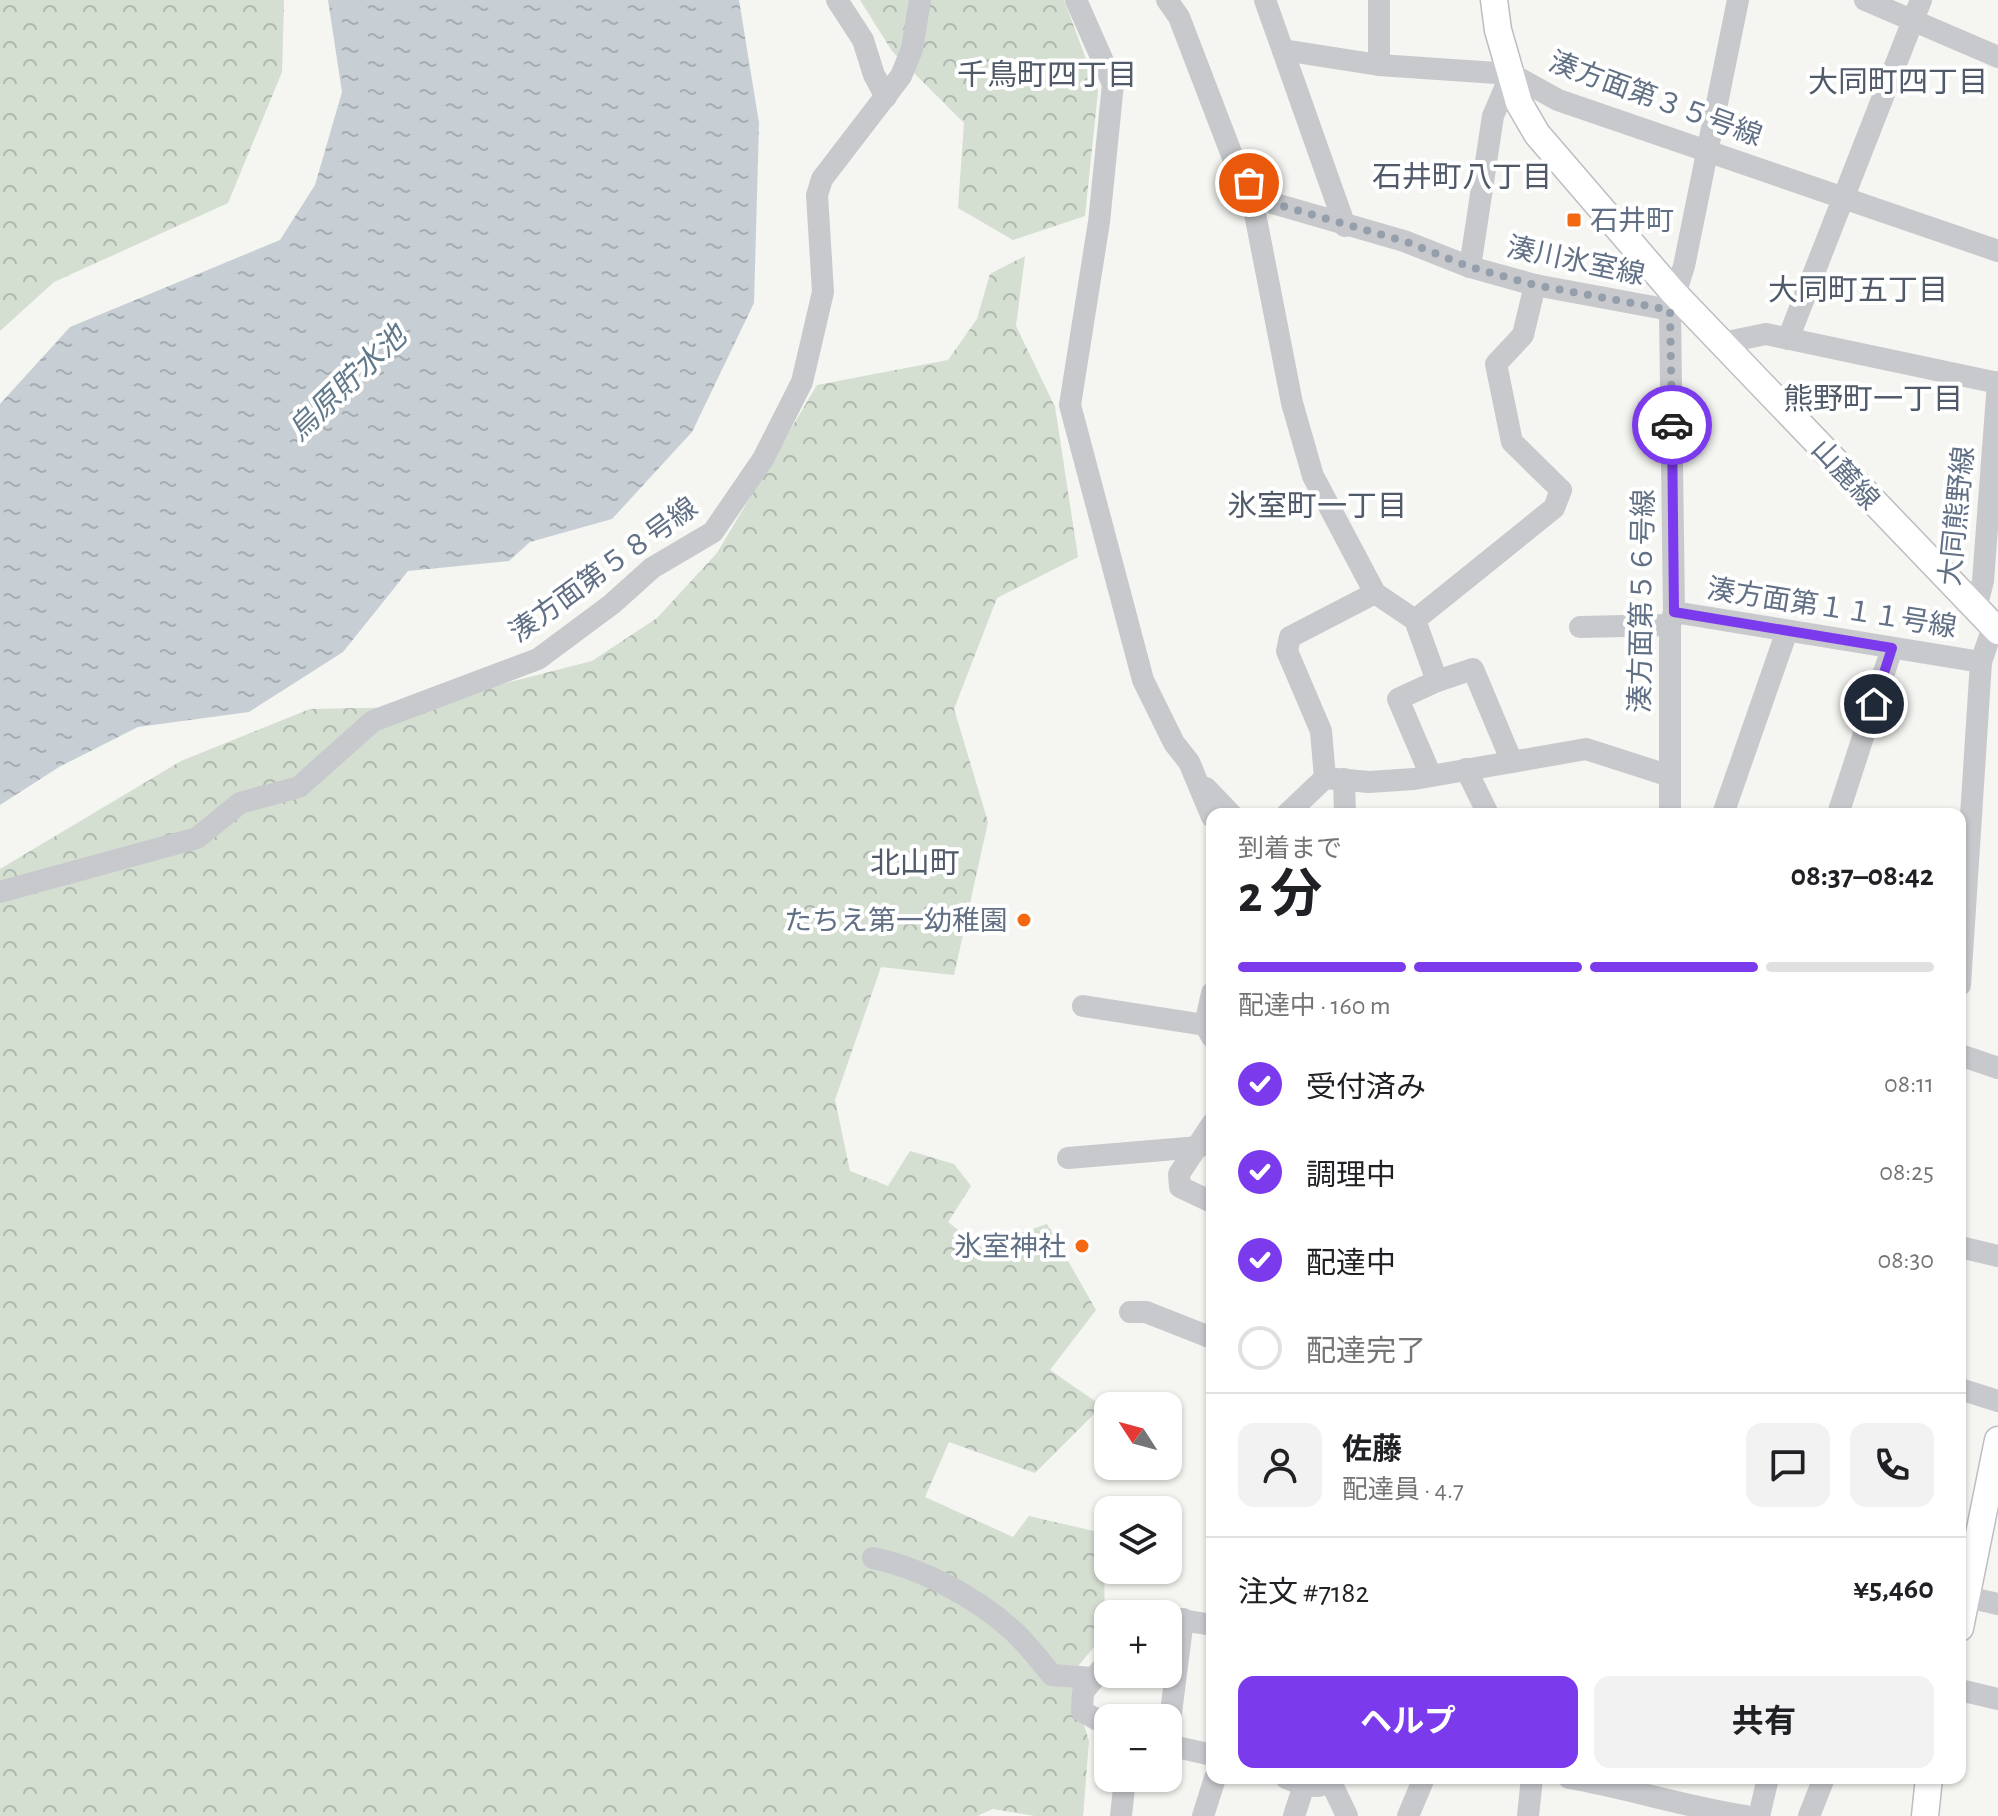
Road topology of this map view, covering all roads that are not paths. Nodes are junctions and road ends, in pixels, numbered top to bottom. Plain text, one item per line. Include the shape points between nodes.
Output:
1 (837, 0) edge
2 (920, 0) edge
3 (1076, 0) edge
4 (1167, 0) edge
5 (1265, 0) edge
6 (1379, 0) edge
7 (1494, 0) edge
8 (1738, 0) edge
9 (1865, 0) edge
10 (1917, 10) edge
11 (1283, 50) junction
12 (1998, 57) edge
13 (1379, 65) junction
14 (1511, 74) junction
15 (886, 97) junction
16 (1707, 151) junction
17 (1249, 183) junction
18 (1843, 197) junction
19 (1345, 226) junction
20 (1998, 251) edge
21 (1470, 267) junction
22 (1535, 285) junction
23 (1672, 301) junction
24 (1788, 339) junction
25 (1722, 343) junction
26 (1998, 383) edge
27 (1375, 593) junction
28 (1672, 618) junction
29 (1415, 620) junction
30 (1989, 622) edge
31 (1580, 627) dead end
32 (1787, 631) junction
33 (1892, 648) junction
34 (1981, 662) junction
35 (1437, 681) junction
36 (1512, 762) junction
37 (1466, 769) junction
38 (1431, 776) junction
39 (1670, 776) junction
40 (1196, 779) junction
41 (1335, 779) junction
42 (1208, 808) edge
43 (1225, 808) edge
44 (1296, 808) edge
45 (1343, 808) edge
46 (1485, 808) edge
47 (1670, 808) edge
48 (1725, 808) edge
49 (1840, 808) edge
50 (0, 892) edge
51 (1966, 893) edge
52 (1083, 1006) dead end
53 (1206, 1030) edge
54 (1966, 1057) edge
55 (1998, 1068) edge
56 (1206, 1135) edge
57 (1199, 1147) junction
58 (1068, 1158) dead end
59 (1206, 1199) edge
60 (1966, 1248) edge
61 (1998, 1256) edge
62 (1130, 1312) dead end
63 (1206, 1336) edge
64 (1966, 1391) edge
65 (1998, 1401) edge
66 (1998, 1440) edge
67 (873, 1558) dead end
68 (1966, 1579) edge
69 (1998, 1604) edge
70 (1182, 1619) edge
71 (1206, 1624) edge
72 (1094, 1678) edge
73 (1088, 1685) junction
74 (1966, 1691) edge
75 (1998, 1699) edge
76 (1094, 1718) edge
77 (1182, 1748) edge
78 (1206, 1754) edge
79 (1213, 1784) edge
80 (1295, 1784) edge
81 (1332, 1784) edge
82 (1421, 1784) edge
83 (1531, 1784) edge
84 (1606, 1784) edge
85 (1767, 1784) edge
86 (1822, 1784) edge
87 (1928, 1784) edge
88 (1124, 1792) edge
89 (1694, 1812) edge
90 (1121, 1816) edge
91 (1203, 1816) edge
92 (1294, 1816) edge
93 (1347, 1816) edge
94 (1408, 1816) edge
95 (1528, 1816) edge
96 (1745, 1816) edge
97 (1759, 1816) edge
98 (1809, 1816) edge
99 (1925, 1816) edge

1 - 15 street via 863,40
2 - 15 street, 湊方面第５８号線 via 912,49
3 - 40 street via 1113,84 1099,222 1070,405 1143,680
4 - 17 street via 1179,17 1240,176
5 - 11 street
6 - 13 street
7 - 14 main road, 山麓線
8 - 16 street
9 - 10 street
10 - 12 street
10 - 18 street
11 - 13 street, 湊方面第３５号線
11 - 19 street
13 - 14 street, 湊方面第３５号線
14 - 16 street, 湊方面第３５号線 via 1558,100
14 - 21 street via 1493,116
14 - 23 main road, 山麓線 via 1519,103 1537,134
15 - 50 street, 湊方面第５８号線 via 822,179 817,195 823,292 802,382 763,459 713,532 652,568 538,659 373,721 299,787 240,803 197,838
16 - 18 street, 湊方面第３５号線
16 - 23 street
17 - 19 street via 1272,203
17 - 27 street via 1292,403 1313,476
18 - 20 street, 湊方面第３５号線
18 - 24 street
19 - 21 street via 1404,241
21 - 22 street, 湊川氷室線
22 - 23 street, 湊川氷室線
22 - 29 street via 1523,335 1496,364 1512,442 1561,490 1554,508
23 - 25 main road, 山麓線
23 - 28 street, 湊方面第５６号線
24 - 25 street via 1766,334
24 - 26 street
25 - 30 main road, 山麓線
26 - 30 street, 大同熊野線 via 1983,581
27 - 29 street
27 - 41 street via 1290,637 1287,651
28 - 31 street, 湊方面第１１１号線
28 - 32 street, 湊方面第１１１号線
28 - 39 street, 湊方面第５６号線
29 - 35 street
30 - 34 street, 大同熊野線
32 - 33 street, 湊方面第１１１号線
32 - 48 street
33 - 34 street, 湊方面第１１１号線
33 - 49 street
34 - 51 street, 大同熊野線
35 - 36 street via 1473,669
35 - 38 street via 1398,699
36 - 37 street
36 - 39 street via 1586,749
37 - 38 street
37 - 46 street
38 - 41 street via 1369,782
39 - 47 street, 湊方面第５６号線
40 - 42 street
40 - 43 street
41 - 44 street
41 - 45 street
52 - 53 street
54 - 55 street
56 - 57 street
57 - 58 street
57 - 59 street via 1179,1174 1180,1187
60 - 61 street
62 - 63 street via 1146,1312
64 - 65 street
66 - 68 main road
67 - 73 street via 944,1585 1010,1628 1052,1675
68 - 69 street
70 - 71 street
72 - 73 street
73 - 76 street via 1082,1711
74 - 75 street
77 - 78 street
79 - 91 street
80 - 92 street
81 - 93 street
82 - 94 street
83 - 95 street
84 - 89 street
85 - 97 street
86 - 98 street
87 - 99 main road
88 - 90 street
89 - 96 street

